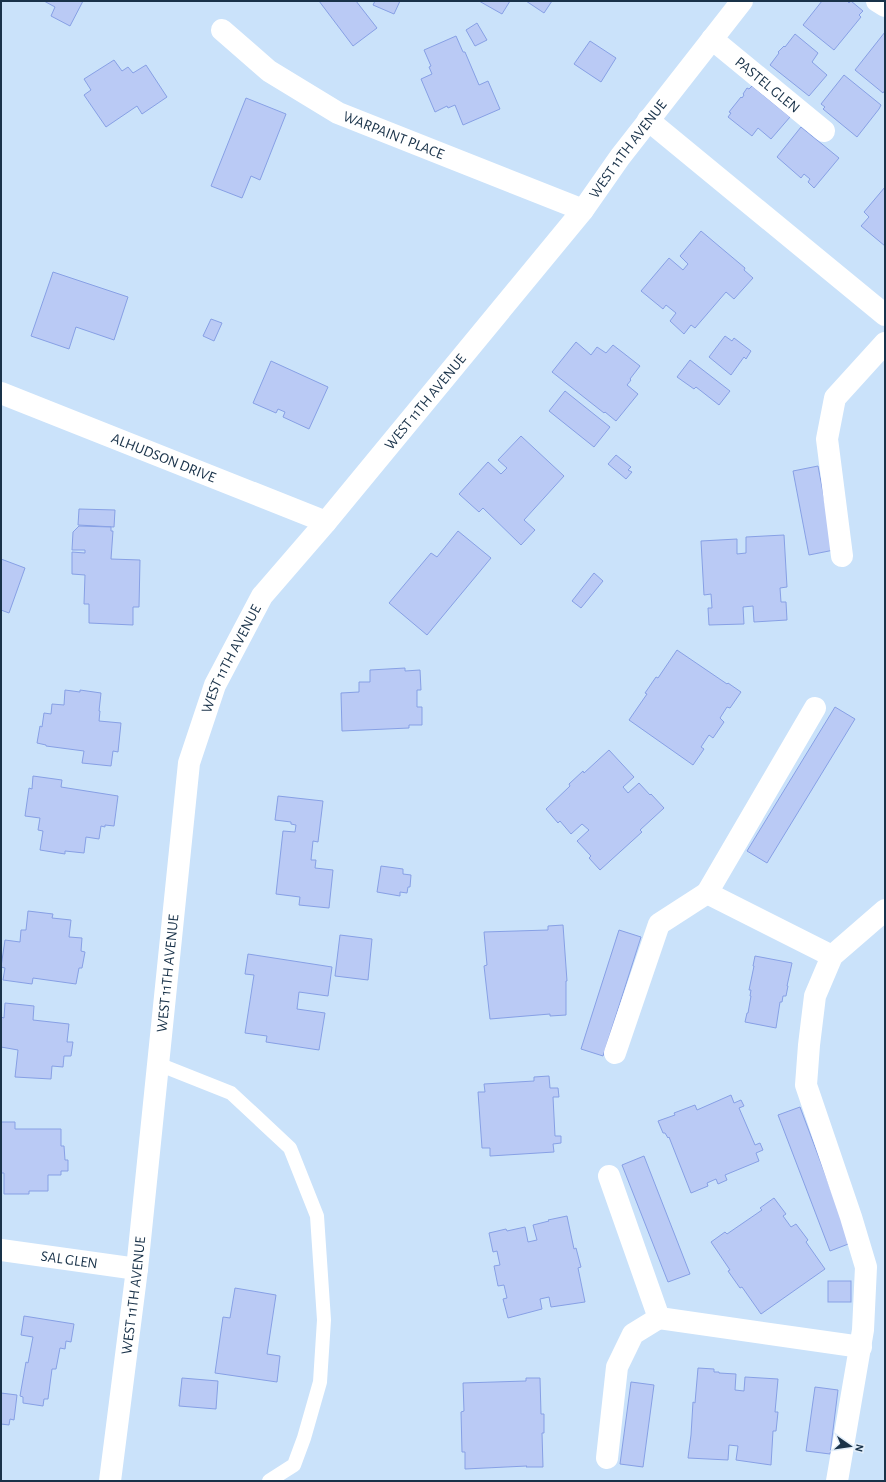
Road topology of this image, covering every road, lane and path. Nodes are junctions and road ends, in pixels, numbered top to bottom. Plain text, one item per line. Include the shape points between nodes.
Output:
1 (742, 1) edge
2 (877, 1) edge
3 (885, 6) edge
4 (222, 30) dead end
5 (712, 39) junction
6 (648, 120) junction
7 (824, 131) dead end
8 (583, 210) junction
9 (885, 315) edge
10 (885, 343) edge
11 (1, 393) edge
12 (326, 522) junction
13 (842, 556) dead end
14 (816, 708) dead end
15 (707, 893) junction
16 (885, 910) edge
17 (832, 956) junction
18 (615, 1053) dead end
19 (158, 1064) junction
20 (609, 1176) dead end
21 (1, 1250) edge
22 (137, 1269) junction
23 (659, 1318) junction
24 (861, 1347) junction
25 (607, 1458) dead end
26 (110, 1481) edge
27 (269, 1481) edge
28 (837, 1481) edge

1 - 5 street, WEST 11TH AVENUE
2 - 3 street
4 - 8 street, WARPAINT PLACE via 269,71 338,113
5 - 6 street, WEST 11TH AVENUE
5 - 7 street, PASTEL GLEN
6 - 8 street, WEST 11TH AVENUE
6 - 9 street
8 - 12 street, WEST 11TH AVENUE
10 - 13 street via 835,398 826,439
11 - 12 street, ALHUDSON DRIVE
12 - 19 street, WEST 11TH AVENUE via 262,596 215,685 189,763
14 - 15 street
15 - 17 street
15 - 18 street via 659,924
16 - 17 street
17 - 24 street via 814,996 806,1085 866,1267
19 - 22 street, WEST 11TH AVENUE
19 - 27 lane via 231,1093 290,1148 317,1216 324,1320 320,1382 294,1465
20 - 23 street
21 - 22 street, SAL GLEN
22 - 26 street, WEST 11TH AVENUE
23 - 24 street
23 - 25 street via 633,1334 617,1367
24 - 28 street

